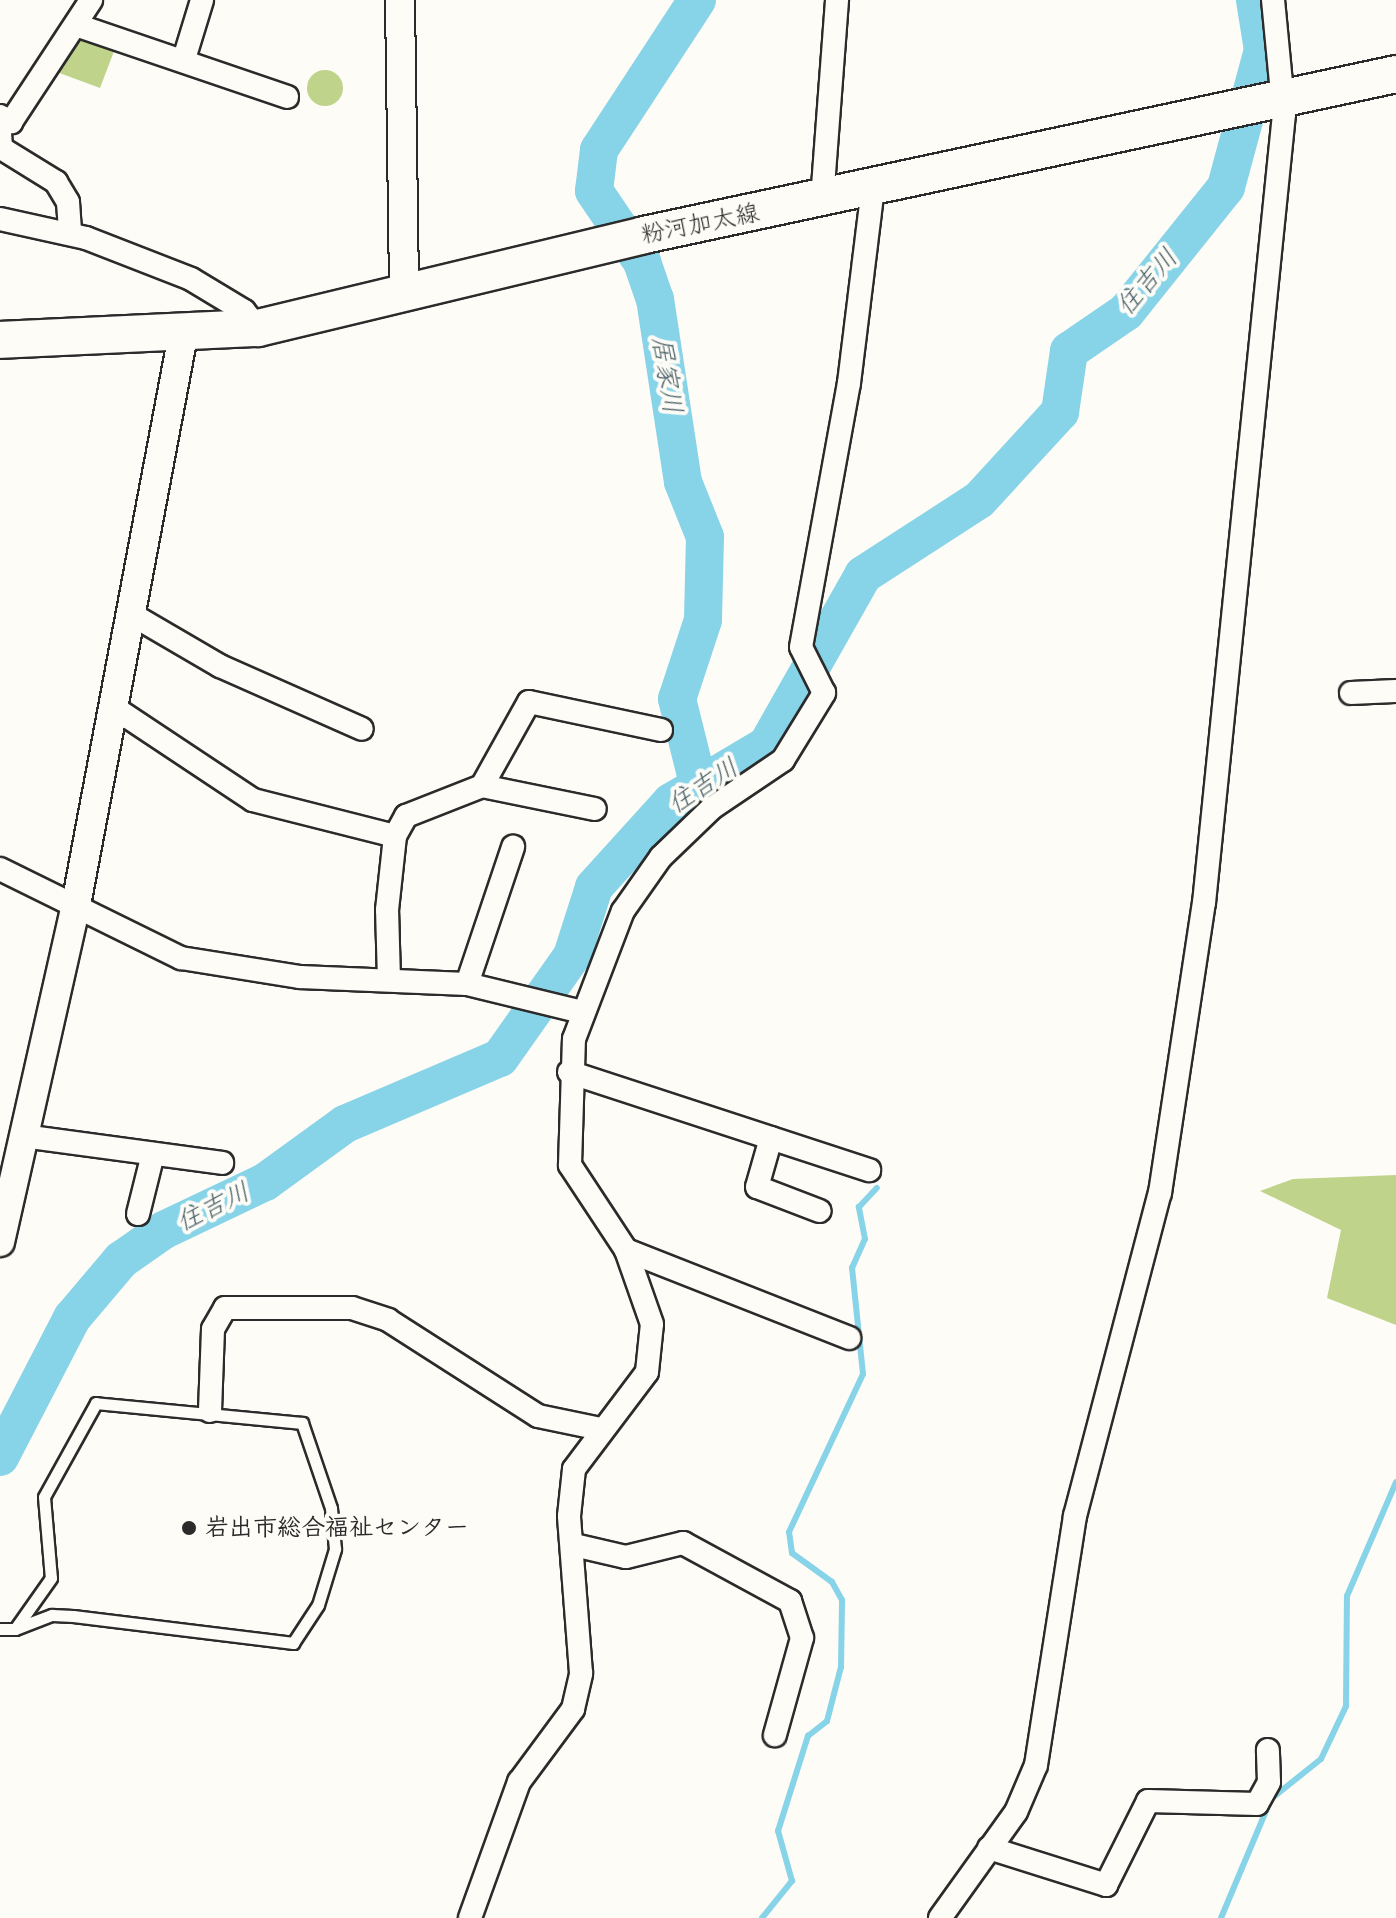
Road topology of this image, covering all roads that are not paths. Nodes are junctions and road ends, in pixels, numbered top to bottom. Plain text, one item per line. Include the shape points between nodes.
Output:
1 (91, 0) edge
2 (202, 0) edge
3 (400, 0) edge
4 (837, 0) edge
5 (1273, 0) edge
6 (76, 25) junction
7 (184, 59) junction
8 (1396, 74) edge
9 (287, 97) dead end
10 (1278, 100) junction
11 (0, 116) edge
12 (0, 133) edge
13 (873, 188) junction
14 (822, 200) junction
15 (0, 219) edge
16 (70, 234) junction
17 (404, 292) junction
18 (258, 328) junction
19 (183, 335) junction
20 (0, 340) edge
21 (131, 614) junction
22 (1396, 691) edge
23 (1351, 693) dead end
24 (113, 707) junction
25 (362, 729) dead end
26 (661, 730) dead end
27 (482, 786) junction
28 (595, 809) dead end
29 (395, 836) junction
30 (513, 847) dead end
31 (0, 869) edge
32 (75, 910) junction
33 (389, 980) junction
34 (467, 984) junction
35 (582, 1012) junction
36 (569, 1072) junction
37 (23, 1136) junction
38 (771, 1138) junction
39 (153, 1154) junction
40 (222, 1163) dead end
41 (869, 1170) dead end
42 (7, 1171) edge
43 (820, 1211) dead end
44 (138, 1214) dead end
45 (0, 1242) edge
46 (626, 1250) junction
47 (849, 1338) dead end
48 (210, 1411) junction
49 (601, 1429) junction
50 (574, 1545) junction
51 (0, 1629) edge
52 (15, 1629) junction
53 (775, 1735) dead end
54 (1268, 1750) dead end
55 (989, 1848) junction
56 (470, 1918) edge
57 (940, 1918) edge

1 - 6 street
2 - 7 street
3 - 17 street
4 - 14 street
5 - 10 street
6 - 7 street
6 - 11 street via 11,122
7 - 9 street
8 - 10 main road, 粉河加太線
10 - 13 main road, 粉河加太線
10 - 55 street via 1204,903 1160,1193 1075,1516 1036,1765 1016,1812
12 - 16 street via 1,148 56,182 68,202
13 - 14 main road, 粉河加太線
13 - 35 street via 849,383 801,647 824,693 783,760 712,808 661,857 623,911
14 - 17 main road, 粉河加太線
15 - 16 street
16 - 18 street via 191,279 244,311
17 - 18 main road, 粉河加太線
18 - 19 main road, 粉河加太線
19 - 20 main road, 粉河加太線
19 - 21 street
21 - 24 street
21 - 25 street via 220,666
22 - 23 street
24 - 29 street via 253,800
24 - 32 street
26 - 27 street via 529,702
27 - 28 street
27 - 29 street via 406,816
29 - 33 street via 387,910
30 - 34 street
31 - 32 street
32 - 33 street via 181,958 300,977
32 - 37 street
33 - 34 street
34 - 35 street via 523,992
35 - 36 street
36 - 38 street
36 - 46 street via 570,1165
37 - 39 street
37 - 42 street
38 - 41 street
38 - 43 street via 757,1187
39 - 40 street
39 - 44 street
42 - 45 street
46 - 47 street
46 - 49 street via 652,1324 647,1372
48 - 49 street via 213,1329 225,1308 352,1308 388,1320 538,1416
48 - 52 lane via 96,1403 44,1497 51,1578
48 - 52 lane via 302,1423 331,1508 335,1549 305,1635 277,1646 52,1615
49 - 50 street via 574,1469
50 - 53 street via 626,1557 683,1543 790,1601 802,1638
50 - 56 street via 581,1673 573,1709 519,1782
51 - 52 lane
54 - 55 street via 1269,1782 1257,1804 1148,1801 1106,1885
55 - 57 street

